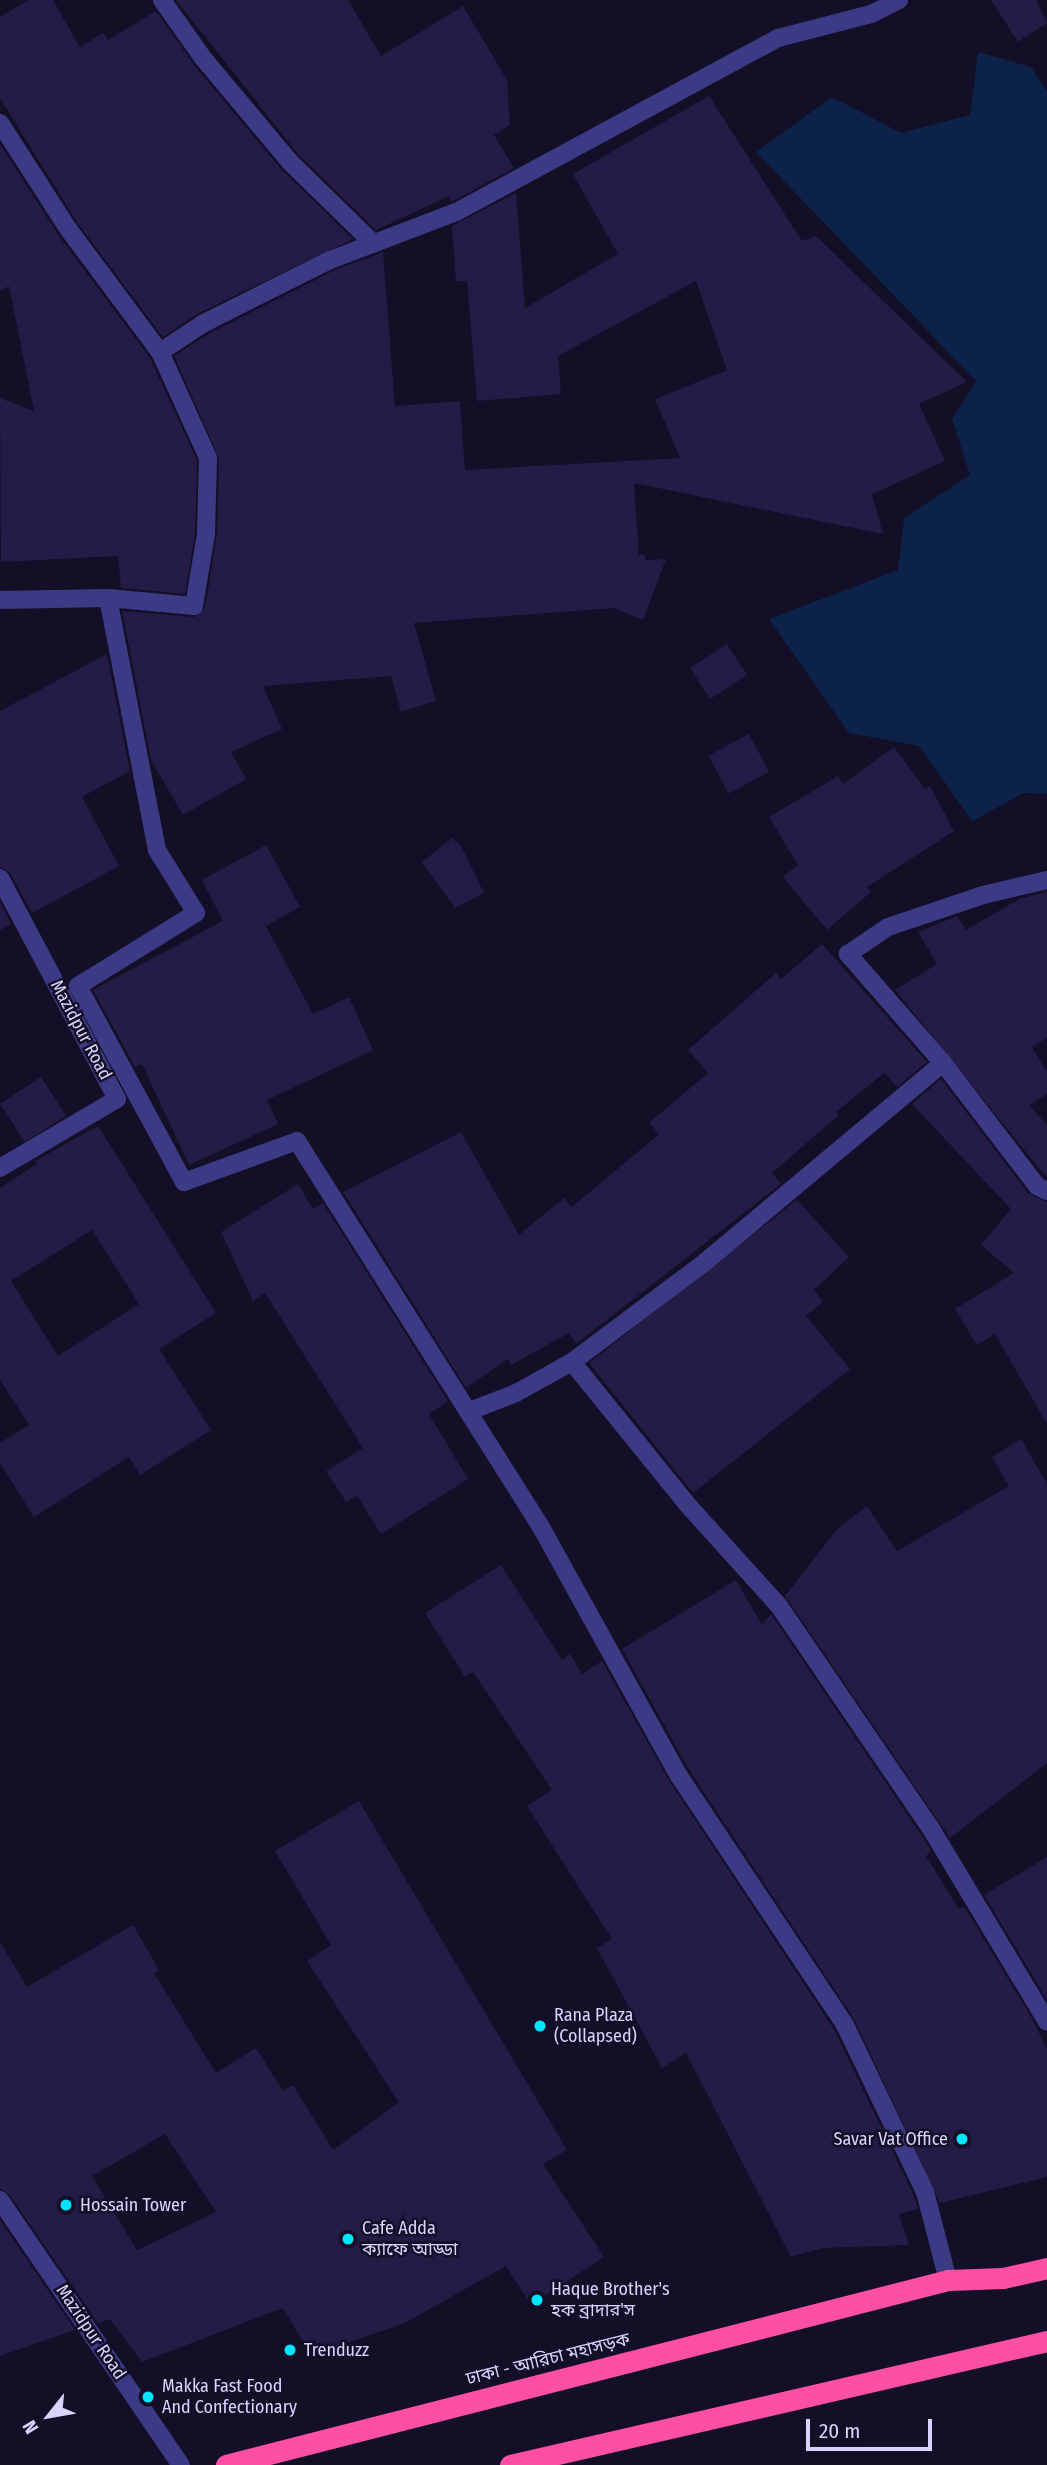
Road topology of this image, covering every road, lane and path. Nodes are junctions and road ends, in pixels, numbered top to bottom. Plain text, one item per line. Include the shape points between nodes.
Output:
1 (162, 0) edge
2 (899, 0) edge
3 (0, 123) edge
4 (374, 244) junction
5 (160, 352) junction
6 (108, 598) junction
7 (0, 600) edge
8 (0, 878) edge
9 (1047, 880) edge
10 (943, 1063) junction
11 (0, 1168) edge
12 (1047, 1191) edge
13 (572, 1362) junction
14 (470, 1411) junction
15 (1047, 2022) edge
16 (0, 2200) edge
17 (1047, 2268) edge
18 (948, 2280) junction
19 (1047, 2341) edge
20 (181, 2465) edge
21 (226, 2465) edge
22 (510, 2465) edge

1 - 4 street via 203,58 290,162
2 - 4 street via 871,14 778,38 456,212
3 - 5 street via 69,230
4 - 5 street via 330,260 227,311
5 - 6 street via 208,458 206,534 194,606
6 - 7 street
6 - 14 street via 157,849 196,913 78,986 184,1182 297,1141
8 - 11 street, Mazidpur Road via 117,1099
9 - 10 street via 983,895 888,927 848,954
10 - 12 street via 1037,1186
10 - 13 street via 705,1262
13 - 14 street via 516,1393
13 - 15 street via 686,1503 779,1606 930,1827
14 - 18 street via 542,1529 679,1776 845,2025 925,2192
16 - 20 street, Mazidpur Road
17 - 18 highway, ঢাকা - আরিচা মহাসড়ক via 1003,2278
18 - 21 highway, ঢাকা - আরিচা মহাসড়ক
19 - 22 highway

